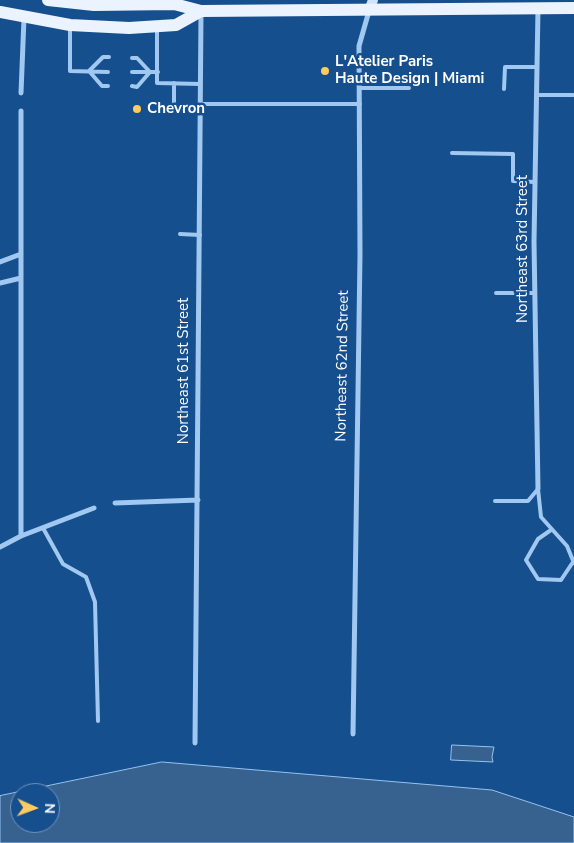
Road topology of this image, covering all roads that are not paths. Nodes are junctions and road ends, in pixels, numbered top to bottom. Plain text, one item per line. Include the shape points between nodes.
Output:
1 (48, 0) edge
2 (371, 4) edge
3 (538, 4) edge
4 (201, 5) edge
5 (270, 5) edge
6 (296, 5) edge
7 (574, 8) edge
8 (0, 12) edge
9 (24, 18) junction
10 (70, 25) junction
11 (157, 27) junction
12 (108, 57) dead end
13 (132, 58) dead end
14 (537, 66) junction
15 (89, 71) junction
16 (108, 72) dead end
17 (132, 72) dead end
18 (150, 72) junction
19 (158, 72) junction
20 (174, 83) junction
21 (200, 84) junction
22 (108, 86) dead end
23 (132, 86) dead end
24 (359, 88) junction
25 (409, 88) dead end
26 (504, 89) dead end
27 (21, 93) dead end
28 (536, 95) junction
29 (573, 95) dead end
30 (200, 104) junction
31 (360, 104) junction
32 (174, 106) dead end
33 (21, 111) dead end
34 (452, 153) dead end
35 (535, 182) junction
36 (180, 234) dead end
37 (200, 235) junction
38 (21, 254) junction
39 (0, 262) edge
40 (21, 278) junction
41 (0, 283) edge
42 (496, 292) dead end
43 (535, 293) junction
44 (538, 489) junction
45 (198, 500) junction
46 (495, 501) dead end
47 (115, 503) dead end
48 (94, 508) dead end
49 (43, 528) junction
50 (551, 530) junction
51 (21, 536) junction
52 (0, 547) edge
53 (574, 563) edge
54 (98, 721) dead end
55 (353, 734) dead end
56 (195, 742) dead end

1 - 4 main road via 94,5
2 - 3 main road
2 - 6 main road
2 - 24 street, Northeast 62nd Street via 359,46
3 - 7 main road
3 - 14 street, Northeast 63rd Street
4 - 5 main road
4 - 11 main road via 176,25
4 - 21 street, Northeast 61st Street
5 - 6 main road
8 - 9 main road
9 - 10 main road
9 - 27 street
10 - 11 main road
10 - 15 lane via 70,71
11 - 19 lane
12 - 15 lane
13 - 18 lane via 138,58
14 - 26 lane via 505,66
14 - 28 street, Northeast 63rd Street
15 - 16 lane
15 - 22 lane via 102,86
17 - 18 lane
18 - 19 lane
18 - 23 lane via 137,87
19 - 20 lane via 157,83
20 - 21 lane
20 - 32 lane
21 - 30 street, Northeast 61st Street
24 - 25 lane
24 - 31 street, Northeast 62nd Street
28 - 29 lane
28 - 35 street, Northeast 63rd Street
30 - 31 lane
30 - 37 street, Northeast 61st Street
31 - 55 street, Northeast 62nd Street
33 - 38 street
34 - 35 lane via 513,154 513,181
35 - 43 street, Northeast 63rd Street
36 - 37 lane
37 - 45 street, Northeast 61st Street
38 - 39 street
38 - 40 street
40 - 41 street
40 - 51 street
42 - 43 lane
43 - 44 street, Northeast 63rd Street
44 - 46 lane via 528,501
44 - 50 lane via 541,516
45 - 47 street
45 - 56 street, Northeast 61st Street
48 - 49 street
49 - 51 street
49 - 54 lane via 63,564 86,577 92,590
50 - 53 lane via 567,546
50 - 53 lane via 538,539 526,560 538,580 561,580
51 - 52 street

